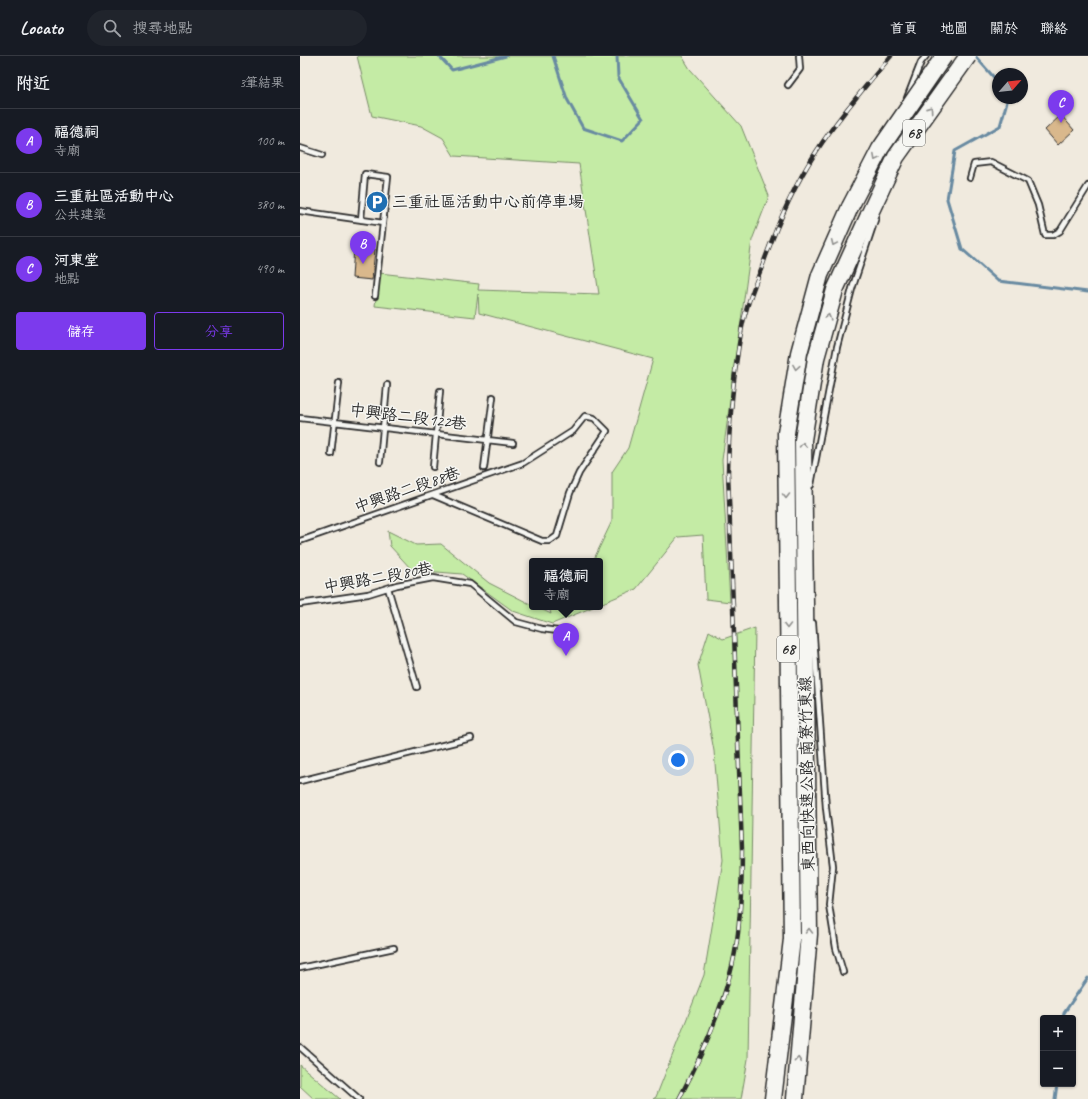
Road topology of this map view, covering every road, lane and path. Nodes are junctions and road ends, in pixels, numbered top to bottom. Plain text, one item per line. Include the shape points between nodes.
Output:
1 (799, 56) edge
2 (926, 56) edge
3 (944, 56) edge
4 (968, 56) edge
5 (788, 85) dead end
6 (898, 131) dead end
7 (896, 144) dead end
8 (300, 148) edge
9 (322, 155) dead end
10 (970, 178) dead end
11 (1088, 186) edge
12 (300, 211) edge
13 (361, 220) junction
14 (383, 223) junction
15 (375, 296) dead end
16 (339, 383) dead end
17 (387, 386) dead end
18 (440, 391) dead end
19 (493, 397) dead end
20 (300, 418) edge
21 (335, 422) junction
22 (384, 428) junction
23 (437, 434) junction
24 (488, 440) junction
25 (513, 443) dead end
26 (331, 454) dead end
27 (380, 462) dead end
28 (433, 467) dead end
29 (484, 468) dead end
30 (810, 491) dead end
31 (433, 496) junction
32 (810, 506) dead end
33 (300, 541) edge
34 (811, 584) dead end
35 (388, 588) junction
36 (300, 604) edge
37 (812, 614) dead end
38 (566, 632) dead end
39 (417, 687) dead end
40 (472, 738) dead end
41 (300, 781) edge
42 (394, 948) dead end
43 (300, 968) edge
44 (843, 972) dead end
45 (300, 1047) edge
46 (359, 1099) edge
47 (774, 1099) edge
48 (795, 1099) edge

1 - 5 lane via 800,69
2 - 6 lane via 913,81
3 -> 47 highway, 東西向快速公路 南寮竹東線 / 68, bridge via 880,149 850,207 820,275 798,353 786,433 792,939
48 -> 4 highway, 東西向快速公路 南寮竹東線 / 68, bridge via 809,934 803,440 816,358 836,290 896,157
7 - 30 lane via 872,232 852,288 836,354
8 - 9 lane
10 - 11 lane via 974,164 991,162 1028,181 1038,205 1045,235 1053,235 1060,231
12 - 13 lane
13 - 14 lane
13 - 14 lane via 366,174 388,177
14 - 15 lane
16 - 21 lane
17 - 22 lane
18 - 23 lane
19 - 24 lane
20 - 21 lane, 中興路二段122巷
21 - 22 lane, 中興路二段122巷
21 - 26 lane
22 - 23 lane, 中興路二段122巷
22 - 27 lane
23 - 24 lane, 中興路二段122巷
23 - 28 lane
24 - 25 lane, 中興路二段122巷
24 - 29 lane
31 - 31 lane, 中興路二段88巷 via 523,463 573,430 585,416 594,418 607,431 579,472 557,536 550,541
31 - 33 lane, 中興路二段88巷
32 - 34 lane
35 - 36 lane, 中興路二段80巷 via 368,594
35 - 38 lane, 中興路二段80巷 via 433,578 470,584 516,622
35 - 39 lane
37 - 44 lane via 826,808 833,866 829,905
40 - 41 lane
42 - 43 lane
45 - 46 lane

